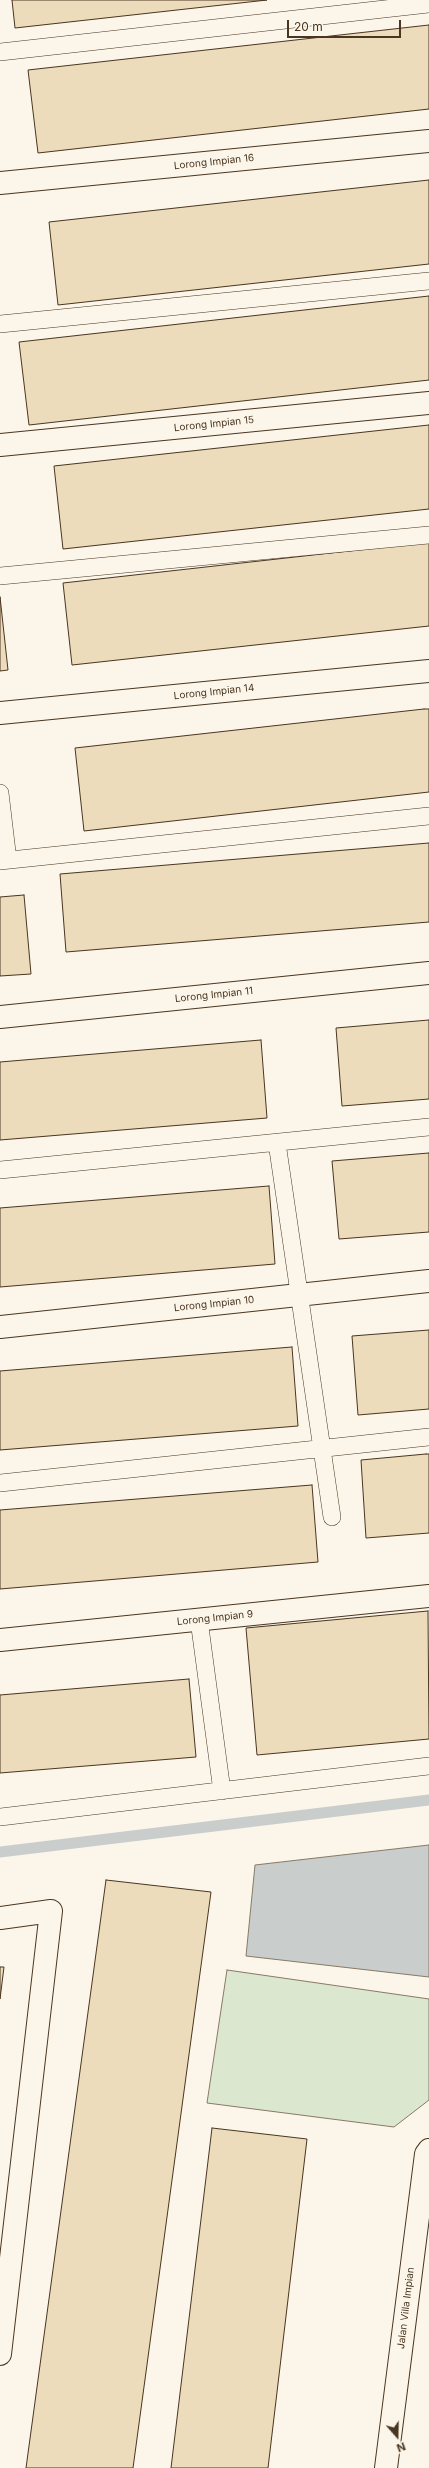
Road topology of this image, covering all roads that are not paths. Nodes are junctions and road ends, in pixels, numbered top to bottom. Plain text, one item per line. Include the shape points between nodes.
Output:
1 (429, 4) edge
2 (0, 52) edge
3 (429, 141) edge
4 (0, 183) edge
5 (429, 281) edge
6 (0, 324) edge
7 (429, 403) edge
8 (0, 445) edge
9 (429, 535) edge
10 (0, 576) edge
11 (429, 671) edge
12 (0, 713) edge
13 (0, 793) edge
14 (429, 816) edge
15 (4, 860) edge
16 (429, 973) edge
17 (0, 1017) edge
18 (429, 1126) edge
19 (277, 1143) junction
20 (0, 1170) edge
21 (429, 1281) edge
22 (298, 1294) junction
23 (0, 1327) edge
24 (429, 1437) edge
25 (323, 1447) junction
26 (0, 1483) edge
27 (332, 1517) dead end
28 (429, 1596) edge
29 (199, 1620) junction
30 (0, 1640) edge
31 (429, 1766) edge
32 (222, 1791) junction
33 (0, 1817) edge
34 (0, 1918) edge
35 (429, 2150) edge
36 (0, 2354) edge
37 (386, 2468) edge

1 - 2 lane
3 - 4 street, Lorong Impian 16
5 - 6 lane
7 - 8 street, Lorong Impian 15
9 - 10 lane
11 - 12 street, Lorong Impian 14
13 - 15 lane
14 - 15 lane
16 - 17 street, Lorong Impian 11
18 - 19 lane
19 - 20 lane
19 - 22 lane
21 - 22 street, Lorong Impian 10
22 - 23 street, Lorong Impian 10
22 - 25 lane
24 - 25 lane
25 - 26 lane
25 - 27 lane
28 - 29 street, Lorong Impian 9
29 - 30 street, Lorong Impian 9
29 - 32 lane
31 - 32 lane
32 - 33 lane
34 - 36 street via 51,1911
35 - 37 street, Jalan Villa Impian via 426,2154

